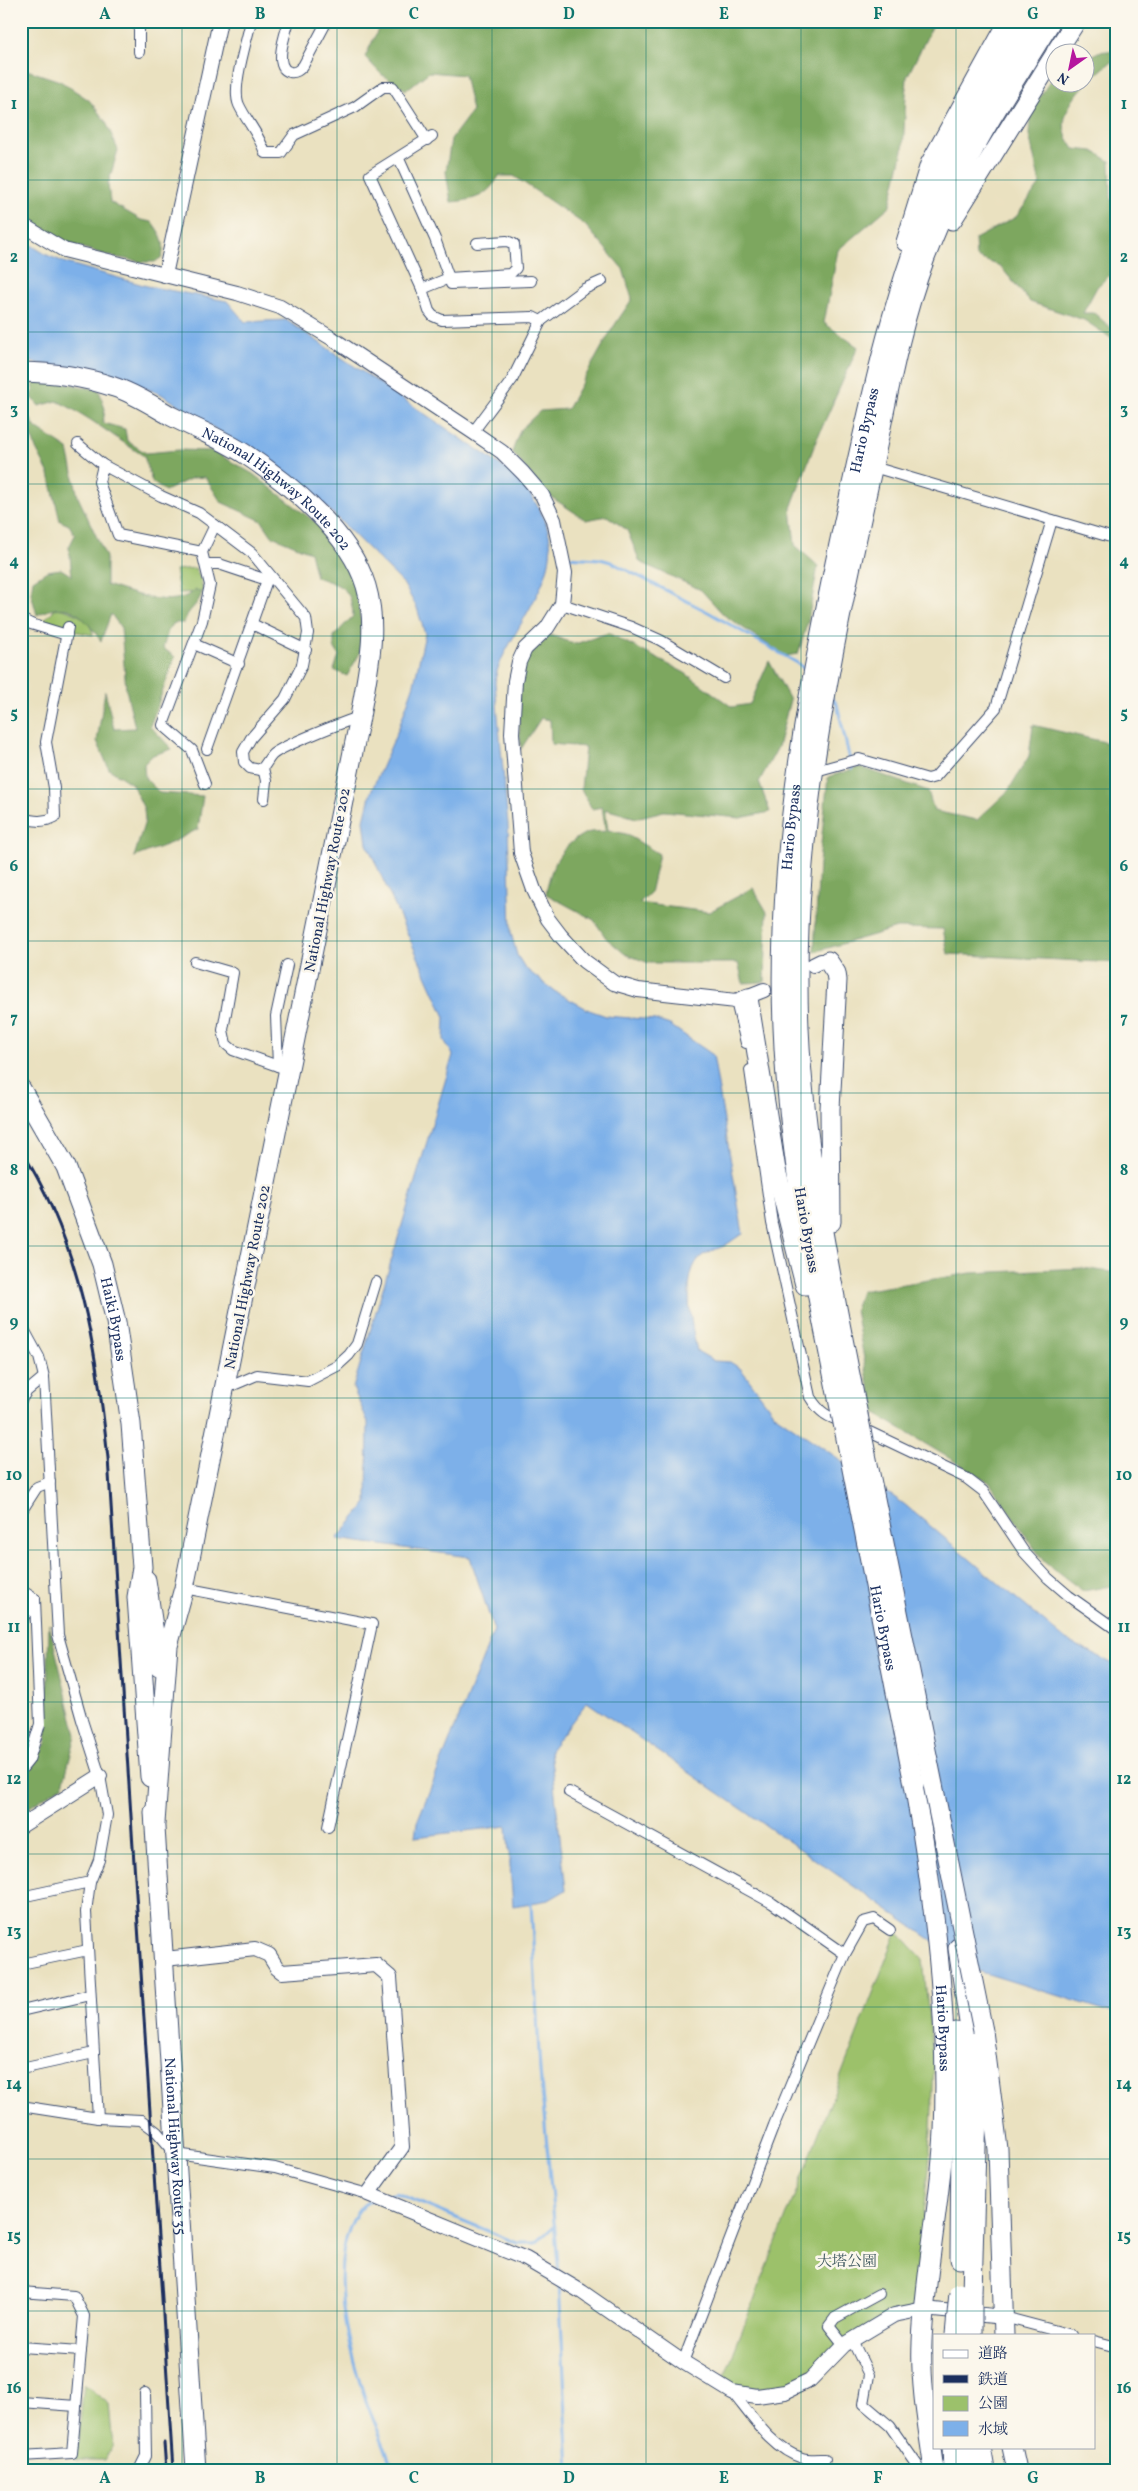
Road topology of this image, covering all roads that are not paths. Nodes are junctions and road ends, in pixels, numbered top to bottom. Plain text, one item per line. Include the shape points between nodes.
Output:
1 (139, 21) edge
2 (220, 21) edge
3 (252, 21) edge
4 (289, 21) edge
5 (327, 21) edge
6 (1009, 21) edge
7 (1030, 21) edge
8 (1051, 21) edge
9 (1076, 21) edge
10 (1063, 42) edge
11 (138, 52) dead end
12 (1046, 69) edge
13 (399, 158) junction
14 (21, 224) edge
15 (477, 243) dead end
16 (924, 261) junction
17 (165, 275) junction
18 (449, 278) junction
19 (531, 281) dead end
20 (602, 281) dead end
21 (422, 289) junction
22 (541, 321) junction
23 (891, 324) junction
24 (21, 372) edge
25 (473, 432) junction
26 (78, 444) dead end
27 (103, 465) junction
28 (865, 465) junction
29 (1052, 520) junction
30 (215, 525) junction
31 (1117, 539) edge
32 (202, 552) junction
33 (207, 564) junction
34 (270, 580) junction
35 (562, 604) junction
36 (21, 619) edge
37 (252, 624) junction
38 (194, 644) junction
39 (306, 650) junction
40 (239, 664) junction
41 (724, 678) dead end
42 (360, 717) junction
43 (809, 741) junction
44 (207, 749) dead end
45 (263, 768) junction
46 (812, 772) junction
47 (205, 784) dead end
48 (264, 799) dead end
49 (21, 818) edge
50 (195, 962) dead end
51 (821, 963) dead end
52 (287, 965) dead end
53 (749, 996) junction
54 (283, 1068) junction
55 (21, 1088) edge
56 (376, 1282) dead end
57 (21, 1324) edge
58 (834, 1337) junction
59 (44, 1378) junction
60 (224, 1389) junction
61 (21, 1400) edge
62 (50, 1482) junction
63 (21, 1512) edge
64 (142, 1567) junction
65 (21, 1590) edge
66 (180, 1595) junction
67 (150, 1596) junction
68 (35, 1598) junction
69 (21, 1621) edge
70 (1117, 1630) edge
71 (157, 1651) junction
72 (143, 1682) joint
73 (164, 1699) junction
74 (147, 1751) junction
75 (21, 1770) edge
76 (100, 1776) junction
77 (923, 1783) junction
78 (569, 1792) dead end
79 (156, 1823) junction
80 (21, 1826) edge
81 (328, 1827) dead end
82 (90, 1882) junction
83 (21, 1897) edge
84 (890, 1930) dead end
85 (88, 1950) junction
86 (845, 1954) junction
87 (165, 1960) junction
88 (21, 1964) edge
89 (90, 1995) junction
90 (21, 2010) edge
91 (963, 2029) junction
92 (94, 2054) junction
93 (21, 2069) edge
94 (21, 2106) edge
95 (98, 2118) junction
96 (176, 2154) junction
97 (368, 2194) junction
98 (21, 2292) edge
99 (879, 2294) dead end
100 (965, 2294) junction
101 (924, 2309) junction
102 (1004, 2326) edge
103 (955, 2334) edge
104 (960, 2334) edge
105 (972, 2334) edge
106 (1064, 2334) edge
107 (848, 2342) junction
108 (1096, 2342) edge
109 (21, 2347) edge
110 (1117, 2347) edge
111 (81, 2352) junction
112 (682, 2362) junction
113 (732, 2392) junction
114 (145, 2393) dead end
115 (21, 2402) edge
116 (76, 2406) junction
117 (952, 2448) edge
118 (966, 2448) edge
119 (981, 2448) edge
120 (1012, 2448) edge
121 (21, 2456) edge
122 (825, 2459) dead end
123 (147, 2470) edge
124 (196, 2470) edge
125 (918, 2470) edge
126 (934, 2470) edge
127 (954, 2470) edge
128 (969, 2470) edge
129 (985, 2470) edge
130 (1017, 2470) edge

1 - 11 street
2 - 17 street
3 - 13 street via 237,86 238,103 260,136 265,153 281,153 294,135 348,111 383,87 393,87 429,138
4 - 5 street via 280,62 291,72 303,66
6 - 23 highway via 930,164 897,274
7 - 23 highway, Hario Bypass via 990,87 932,201
8 - 16 highway, Hario Bypass via 982,134
9 - 10 highway
12 - 16 highway
13 - 18 street
13 - 21 street via 370,175
14 - 17 street via 64,250
15 - 18 street via 507,241 514,244 516,268 510,274
16 - 28 highway, Hario Bypass
17 - 25 street via 280,307
18 - 19 street via 451,284
18 - 21 street
20 - 22 street via 584,289
21 - 22 street via 429,311 442,320 533,317
22 - 25 street via 512,380
23 - 28 highway, Hario Bypass
24 - 42 highway, National Highway Route 202 via 69,374 116,388 245,454 294,491 332,528 357,563 366,587 373,626
25 - 35 street via 502,452 542,495 560,542 565,573
26 - 27 street
27 - 30 street via 199,513
27 - 32 street via 99,482 118,535
28 - 29 street
28 - 43 highway, Hario Bypass
29 - 31 street
29 - 46 street via 996,708 935,777 928,779 859,759
30 - 32 street
30 - 34 street via 252,553
32 - 33 street
33 - 34 street via 219,564
33 - 38 street via 210,585
34 - 37 street
34 - 39 street via 306,618
35 - 41 street via 660,640
35 - 53 street via 548,628 525,649 515,681 512,733 521,853 534,890 548,919 561,936 584,961 614,983 638,990
36 - 49 street via 30,624 68,631 46,742 55,817 37,822
37 - 39 street
37 - 40 street
38 - 40 street
38 - 47 street via 163,725 192,750
39 - 45 street via 285,699 251,738 244,752 244,762 250,768
40 - 44 street
42 - 45 street via 273,754
42 - 54 highway, National Highway Route 202
43 - 46 highway, Hario Bypass
43 - 58 highway, Hario Bypass via 794,783 785,875 783,1029 798,1176
45 - 48 street via 266,781
46 - 58 highway, Hario Bypass via 800,880 799,1030 808,1132
50 - 54 street via 233,973 223,1030 226,1044 233,1050
51 - 58 highway via 836,973 837,980 830,1154
52 - 54 street via 276,1016
53 - 58 highway via 782,1197 804,1282
53 - 70 street via 746,1038 772,1224 810,1397 819,1411 832,1419 856,1426 966,1478 983,1491 1024,1552 1048,1578
54 - 60 highway, National Highway Route 202
55 - 64 highway, Haiki Bypass via 66,1167 102,1264 116,1322 131,1424
56 - 60 street via 357,1344 337,1366 308,1381 257,1375
57 - 59 street via 39,1357
58 - 77 highway, Hario Bypass, bridge
59 - 61 street
59 - 62 street
60 - 66 highway, National Highway Route 202
62 - 63 street via 37,1487
62 - 76 street via 58,1635
64 - 67 highway, Haiki Bypass
64 - 72 highway, Haiki Bypass via 137,1597
65 - 68 street
66 - 67 highway via 168,1607 162,1607
66 - 71 highway, National Highway Route 202
66 - 73 highway, National Highway Route 202 via 168,1646
66 - 81 street via 372,1624
67 - 71 highway, Haiki Bypass
68 - 69 street
68 - 75 street via 40,1724 29,1760
71 - 73 highway, Haiki Bypass
71 - 74 highway, National Highway Route 202 via 152,1671
72 - 74 highway, National Highway Route 35
73 - 79 highway, National Highway Route 35
74 - 79 highway, National Highway Route 35
76 - 80 street
76 - 82 street via 107,1815 99,1860
77 - 91 highway via 939,1911
77 - 91 highway, Hario Bypass, bridge via 960,1907
78 - 86 street via 772,1903
79 - 87 highway, National Highway Route 35
82 - 83 street
82 - 85 street via 86,1912
84 - 86 street via 874,1920 863,1922
85 - 88 street
85 - 89 street
86 - 112 street
87 - 96 highway, National Highway Route 35
87 - 97 street via 255,1949 269,1955 282,1972 376,1965 390,1977 402,2147
89 - 90 street
89 - 92 street
91 - 100 highway via 977,2109
91 - 101 highway, Hario Bypass via 944,2133
91 - 102 highway, Hario Bypass via 998,2149
92 - 93 street
92 - 95 street
94 - 95 street
95 - 96 street via 141,2120 158,2132
96 - 97 street via 275,2168
96 - 124 highway, National Highway Route 35
97 - 112 street via 526,2259
98 - 111 street via 74,2296 84,2316
99 - 107 street via 834,2318 829,2326
100 - 103 highway, bridge
100 - 104 highway, bridge
100 - 105 highway, bridge
101 - 102 street
101 - 107 street via 894,2315
101 - 126 highway, Hario Bypass via 922,2374
102 - 106 street
107 - 113 street via 810,2380 784,2392 757,2396
107 - 125 street via 869,2375 864,2404 890,2426
108 - 110 street
109 - 111 street
111 - 116 street
112 - 113 street
113 - 122 street via 784,2449 803,2458
114 - 123 street via 146,2456 141,2466
115 - 116 street
116 - 121 street via 72,2453
117 - 127 highway
118 - 128 highway
119 - 129 highway
120 - 130 highway

